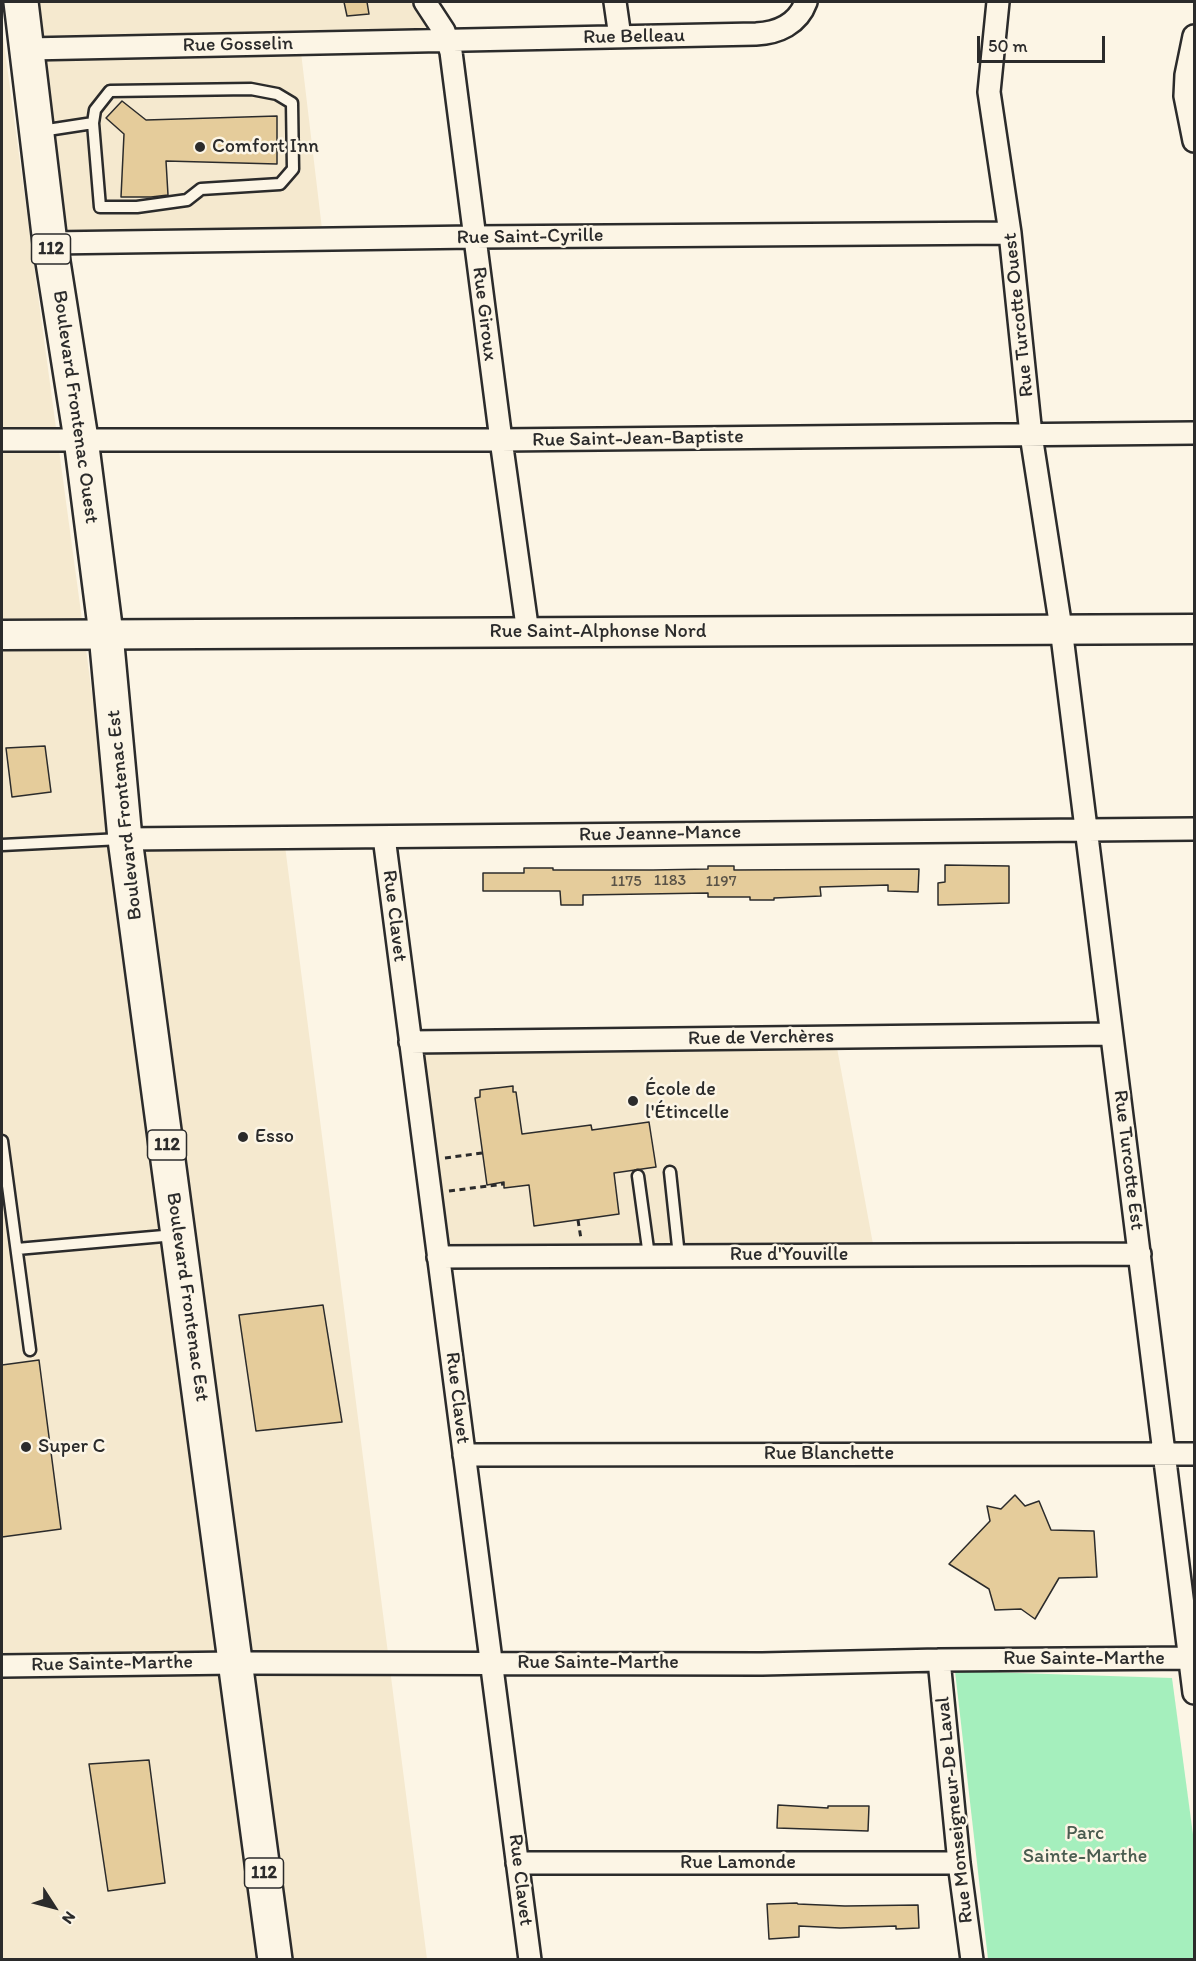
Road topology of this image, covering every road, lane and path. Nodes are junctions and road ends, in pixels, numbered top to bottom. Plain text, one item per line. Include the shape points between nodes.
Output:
1 (21, 2) edge
2 (425, 2) edge
3 (615, 2) edge
4 (806, 2) edge
5 (998, 2) edge
6 (1194, 36) edge
7 (620, 37) junction
8 (448, 40) junction
9 (28, 49) junction
10 (93, 123) junction
11 (38, 131) junction
12 (1194, 141) edge
13 (1010, 233) junction
14 (474, 237) junction
15 (50, 243) junction
16 (1194, 433) edge
17 (1031, 435) junction
18 (81, 439) junction
19 (2, 440) edge
20 (501, 441) junction
21 (1061, 628) junction
22 (1194, 629) edge
23 (528, 633) junction
24 (106, 634) junction
25 (2, 635) edge
26 (1194, 829) edge
27 (1085, 830) junction
28 (384, 837) junction
29 (125, 839) junction
30 (2, 845) edge
31 (1111, 1034) junction
32 (411, 1042) junction
33 (2, 1141) edge
34 (482, 1153) dead end
35 (426, 1161) junction
36 (670, 1172) dead end
37 (638, 1176) dead end
38 (504, 1184) dead end
39 (430, 1193) junction
40 (179, 1235) junction
41 (16, 1249) junction
42 (1140, 1254) junction
43 (650, 1256) junction
44 (679, 1256) junction
45 (438, 1257) junction
46 (30, 1350) dead end
47 (1166, 1454) junction
48 (1194, 1454) edge
49 (464, 1455) junction
50 (1192, 1658) edge
51 (939, 1660) junction
52 (491, 1662) junction
53 (236, 1663) junction
54 (2, 1666) edge
55 (1194, 1693) edge
56 (517, 1863) junction
57 (959, 1863) junction
58 (275, 1959) edge
59 (530, 1959) edge
60 (972, 1959) edge

1 - 9 main road, Boulevard Frontenac Ouest / 112
2 - 8 street, Rue Giroux
3 - 7 street
4 - 7 street, Rue Belleau via 788,26 772,33
5 - 13 street, Rue Turcotte Ouest via 989,92
6 - 12 street via 1185,96
7 - 8 street, Rue Belleau
8 - 9 street, Rue Gosselin
8 - 14 street, Rue Giroux
9 - 11 main road, Boulevard Frontenac Ouest / 112
10 - 10 lane via 100,207 187,200 201,189 280,184 293,169 292,103 278,94 251,89 110,90 95,110
10 - 11 lane
11 - 15 main road, Boulevard Frontenac Ouest / 112
13 - 14 street, Rue Saint-Cyrille
13 - 17 street, Rue Turcotte Ouest
14 - 15 street, Rue Saint-Cyrille
14 - 20 street, Rue Giroux
15 - 18 main road, Boulevard Frontenac Ouest / 112
16 - 17 street, Rue Saint-Jean-Baptiste
17 - 20 street, Rue Saint-Jean-Baptiste
17 - 21 street, Rue Turcotte Ouest
18 - 19 street, Rue Saint-Jean-Baptiste
18 - 20 street, Rue Saint-Jean-Baptiste
18 - 24 main road, Boulevard Frontenac Ouest / 112
20 - 23 street, Rue Giroux
21 - 22 main road, Rue Saint-Alphonse Nord
21 - 23 main road, Rue Saint-Alphonse Nord
21 - 27 street, Rue Turcotte Est
23 - 24 main road, Rue Saint-Alphonse Nord
24 - 25 main road, Rue Saint-Alphonse Nord
24 - 29 main road, Boulevard Frontenac Est / 112
26 - 27 street, Rue Jeanne-Mance
27 - 28 street, Rue Jeanne-Mance
27 - 31 street, Rue Turcotte Est
28 - 29 street, Rue Jeanne-Mance
28 - 32 street, Rue Clavet
29 - 30 lane
29 - 40 main road, Boulevard Frontenac Est / 112
31 - 32 street, Rue de Verchères
31 - 42 street, Rue Turcotte Est
32 - 35 street, Rue Clavet
33 - 41 lane
34 - 35 path
35 - 39 street, Rue Clavet
36 - 44 lane
37 - 43 lane
38 - 39 path
39 - 45 street, Rue Clavet
40 - 41 lane
40 - 53 main road, Boulevard Frontenac Est / 112
41 - 46 lane
42 - 44 street, Rue d'Youville
42 - 47 street, Rue Turcotte Est
43 - 44 street, Rue d'Youville
43 - 45 street, Rue d'Youville
45 - 49 street, Rue Clavet
47 - 48 street, Rue Blanchette
47 - 49 street, Rue Blanchette
47 - 50 street, Rue Turcotte Est
49 - 52 street, Rue Clavet
50 - 51 street, Rue Sainte-Marthe
50 - 55 street, Rue Turcotte Est
51 - 52 street, Rue Sainte-Marthe via 762,1664
51 - 57 street, Rue Monseigneur-De Laval
52 - 53 street, Rue Sainte-Marthe
52 - 56 street, Rue Clavet
53 - 54 street, Rue Sainte-Marthe
53 - 58 main road, Boulevard Frontenac Est / 112
56 - 57 street, Rue Lamonde
56 - 59 street, Rue Clavet
57 - 60 street, Rue Monseigneur-De Laval

